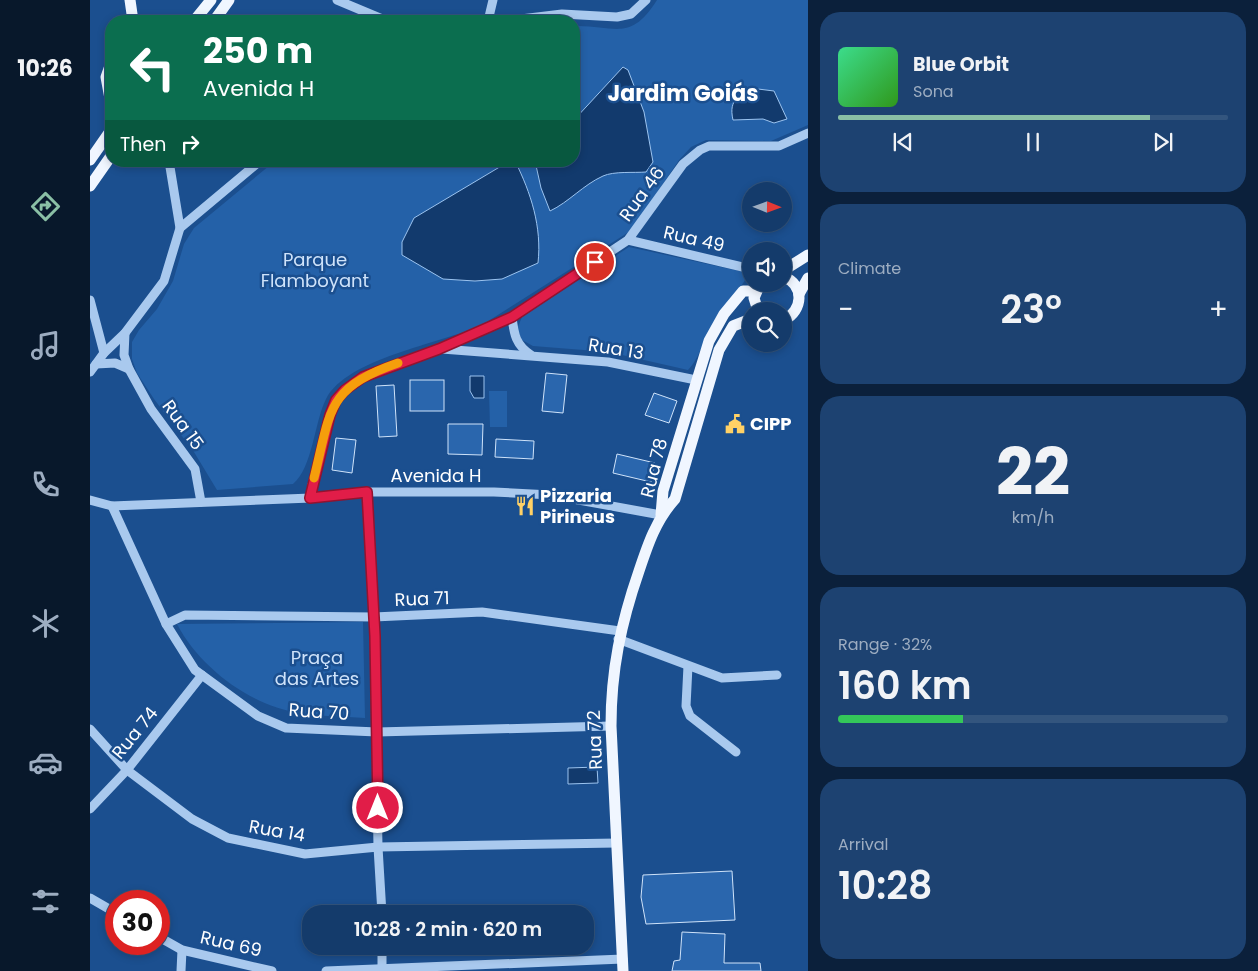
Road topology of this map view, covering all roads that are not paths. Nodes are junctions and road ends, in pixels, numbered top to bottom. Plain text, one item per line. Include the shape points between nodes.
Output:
1 (130, 0) edge
2 (210, 0) edge
3 (229, 0) edge
4 (337, 0) edge
5 (493, 0) edge
6 (646, 0) edge
7 (132, 15) edge
8 (199, 15) edge
9 (218, 15) edge
10 (373, 15) edge
11 (489, 15) edge
12 (554, 15) edge
13 (808, 133) edge
14 (105, 139) edge
15 (90, 160) edge
16 (105, 165) edge
17 (170, 167) edge
18 (253, 167) edge
19 (90, 186) edge
20 (180, 228) junction
21 (628, 240) junction
22 (808, 255) edge
23 (792, 265) edge
24 (742, 268) edge
25 (808, 278) edge
26 (792, 281) edge
27 (742, 292) edge
28 (799, 294) junction
29 (90, 300) edge
30 (792, 314) edge
31 (512, 317) junction
32 (742, 322) edge
33 (125, 333) junction
34 (439, 349) junction
35 (104, 353) junction
36 (531, 355) junction
37 (96, 364) junction
38 (129, 370) junction
39 (90, 372) edge
40 (696, 380) junction
41 (367, 492) junction
42 (310, 498) junction
43 (90, 500) edge
44 (201, 502) junction
45 (112, 506) junction
46 (661, 515) junction
47 (374, 617) junction
48 (166, 624) junction
49 (619, 635) junction
50 (688, 666) junction
51 (202, 675) junction
52 (777, 675) dead end
53 (611, 726) junction
54 (90, 729) edge
55 (377, 732) junction
56 (736, 752) dead end
57 (127, 770) junction
58 (90, 809) edge
59 (617, 843) junction
60 (378, 847) junction
61 (90, 898) edge
62 (381, 905) edge
63 (105, 907) edge
64 (170, 943) edge
65 (182, 950) junction
66 (382, 955) edge
67 (623, 965) edge
68 (382, 970) edge
69 (180, 971) edge
70 (272, 971) edge
71 (326, 971) edge

1 - 7 main road
2 - 8 main road
3 - 9 main road
4 - 10 street
5 - 11 street
6 - 12 street via 631,14 617,17
13 - 21 street, Rua 46 via 779,146 709,146 700,150 683,164
14 - 15 main road
16 - 19 main road
17 - 20 street
18 - 20 street
20 - 33 street via 164,281
21 - 24 street, Rua 49
21 - 31 street, Rua 46
22 - 23 main road
25 - 28 main road
26 - 28 main road
27 - 40 main road, Rua 78 via 724,314 709,341
28 - 30 main road
29 - 35 street
31 - 34 street, Rua 46
31 - 36 street via 515,339 521,349
32 - 46 main road, Rua 78 via 732,326 719,350 675,499
33 - 35 street
33 - 38 street, Rua 15 via 124,355
34 - 36 street, Rua 13
34 - 42 street, Rua 46 via 363,377 336,400
35 - 37 street
36 - 40 street, Rua 13 via 608,362
37 - 38 street via 115,363
37 - 39 street
38 - 44 street, Rua 15 via 151,409 195,469
40 - 46 main road, Rua 78 via 663,491
41 - 42 street, Avenida H
41 - 46 street, Avenida H via 551,494
41 - 47 street
42 - 44 street, Avenida H
43 - 45 street, Avenida H
44 - 45 street, Avenida H
45 - 48 street, Rua 70
46 - 49 main road, Rua 72
47 - 48 street, Rua 71 via 185,615
47 - 49 street, Rua 71 via 482,612
47 - 55 street
48 - 51 street, Rua 70 via 195,670
49 - 50 street, Rua 71
49 - 53 main road, Rua 72 via 611,695
50 - 52 street, Rua 71 via 722,678
50 - 56 street via 686,706 690,716
51 - 55 street, Rua 70 via 258,716 286,728
51 - 57 street, Rua 74
53 - 55 street, Rua 70
53 - 59 main road, Rua 72
54 - 57 street, Rua 14
55 - 60 street
57 - 58 street, Rua 74
57 - 60 street, Rua 14 via 192,819 228,838 305,854
59 - 60 street, Rua 14
59 - 67 main road, Rua 72
60 - 62 street
61 - 63 street
64 - 65 street, Rua 69
65 - 69 street, Rua 69
65 - 70 street, Rua 69
66 - 68 street
67 - 68 street
68 - 71 street

